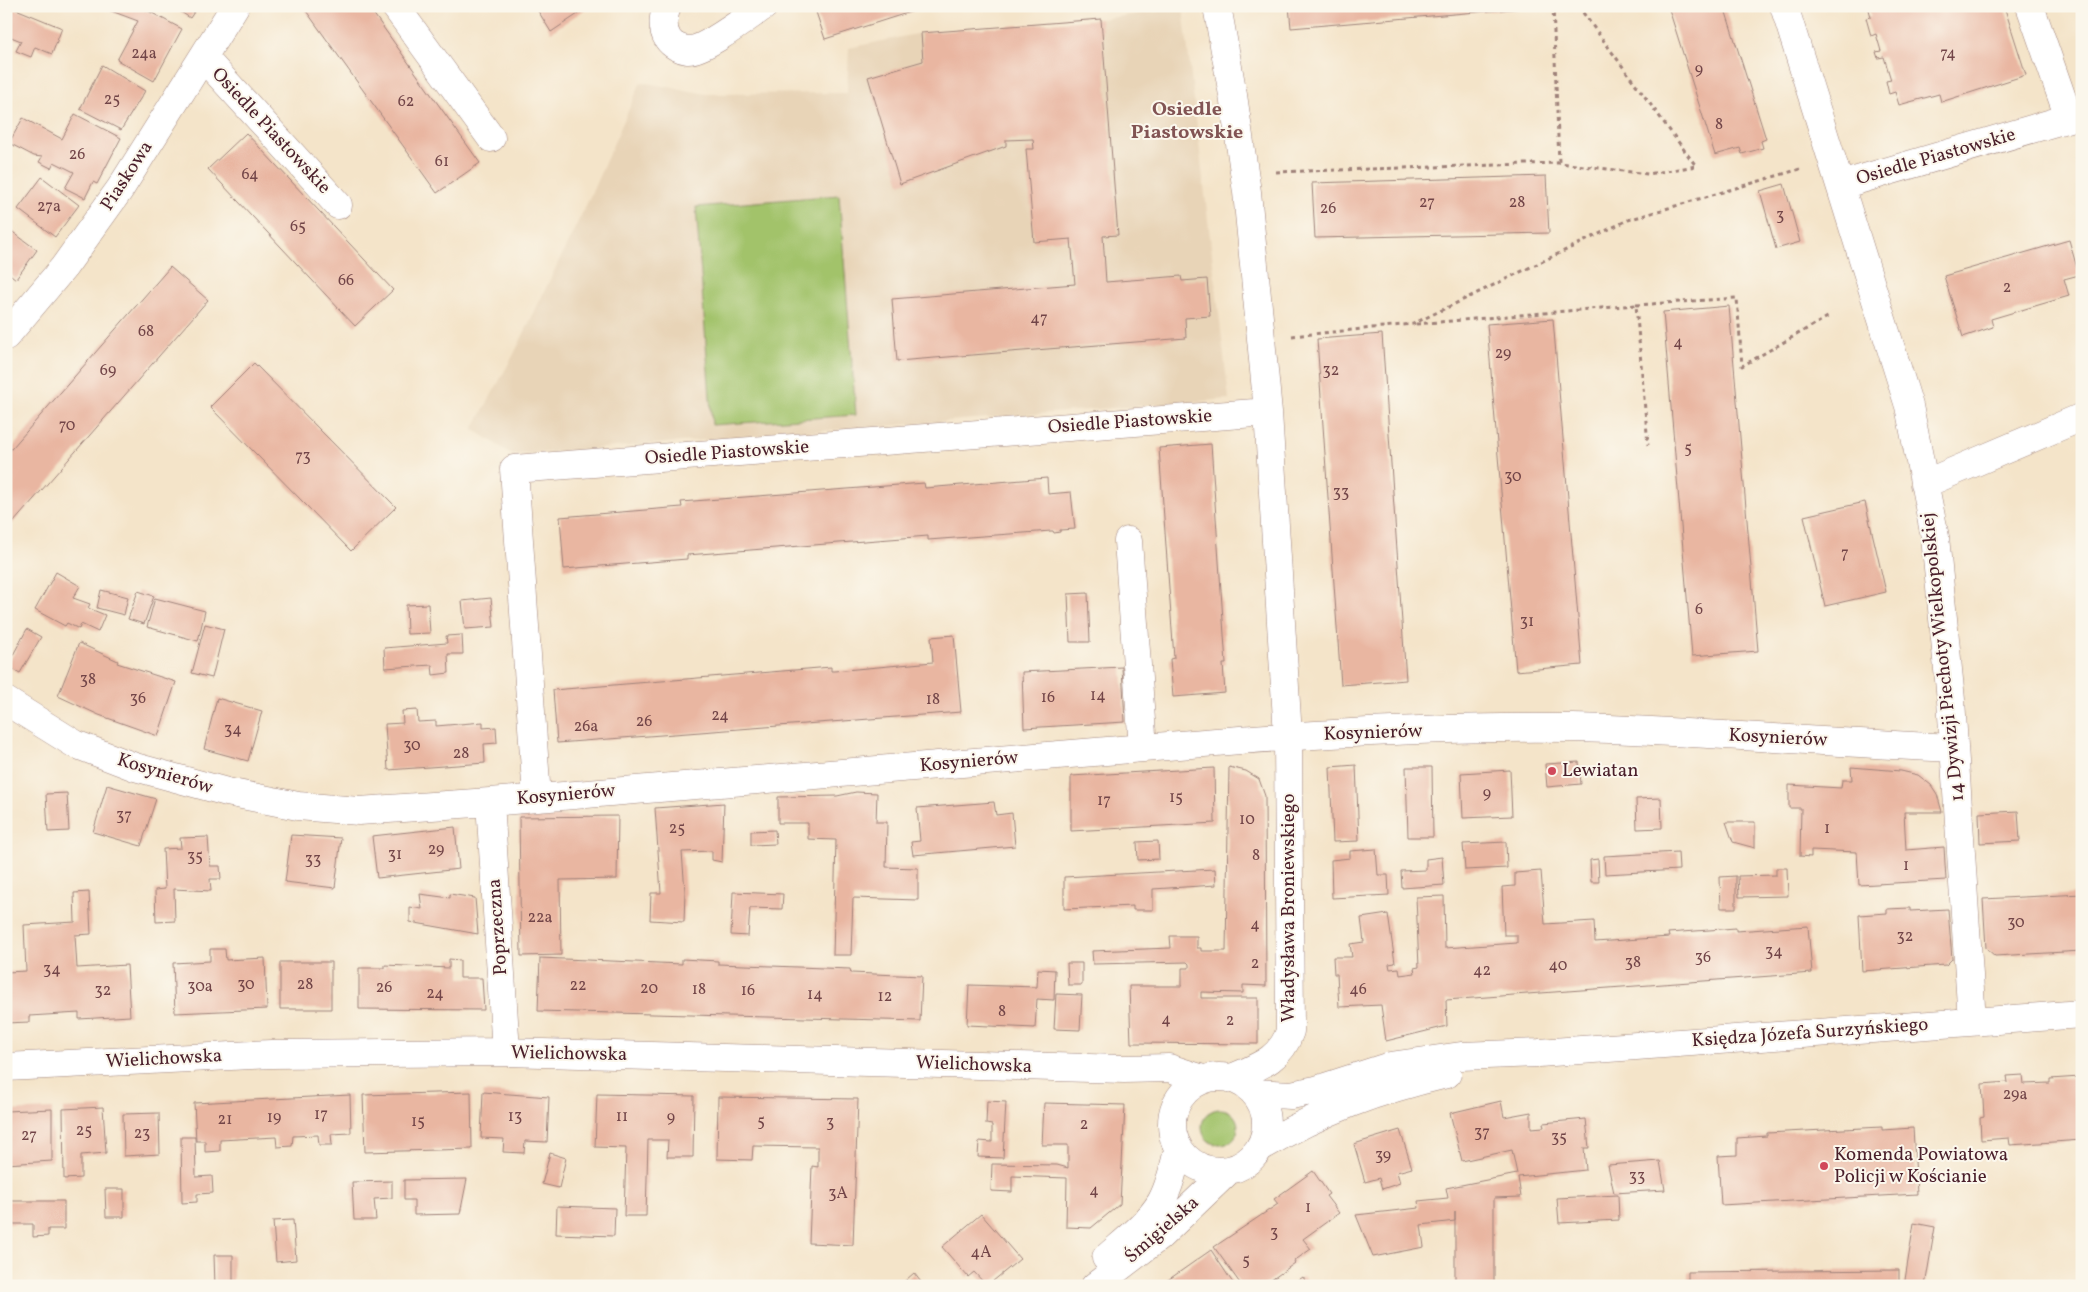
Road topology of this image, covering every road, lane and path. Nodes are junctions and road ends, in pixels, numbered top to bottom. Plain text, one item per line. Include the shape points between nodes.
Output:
1 (235, 6) edge
2 (395, 6) edge
3 (667, 6) edge
4 (764, 6) edge
5 (1217, 6) edge
6 (1552, 6) edge
7 (1578, 6) edge
8 (1784, 6) edge
9 (2030, 6) edge
10 (203, 57) junction
11 (491, 138) dead end
12 (1559, 163) junction
13 (1800, 169) dead end
14 (1276, 172) dead end
15 (1841, 185) junction
16 (338, 205) dead end
17 (1636, 305) junction
18 (1831, 315) dead end
19 (1413, 324) junction
20 (6, 336) edge
21 (1289, 336) dead end
22 (1268, 412) junction
23 (2082, 417) edge
24 (1648, 445) dead end
25 (1924, 484) junction
26 (1128, 541) dead end
27 (6, 701) edge
28 (1288, 736) junction
29 (1143, 748) junction
30 (1954, 748) junction
31 (537, 798) junction
32 (490, 802) junction
33 (2082, 1014) edge
34 (1972, 1021) junction
35 (506, 1052) junction
36 (1539, 1052) junction
37 (6, 1067) edge
38 (1132, 1069) junction
39 (1232, 1078) junction
40 (1203, 1079) junction
41 (1256, 1093) junction
42 (1174, 1108) junction
43 (1261, 1147) junction
44 (1178, 1150) junction
45 (1228, 1171) junction
46 (1076, 1286) edge
47 (1095, 1286) edge

1 - 10 street, Piaskowa
2 - 11 street
3 - 4 street via 662,20 667,38 674,46 689,50 705,45
5 - 22 street via 1247,192
6 - 12 path
7 - 12 path via 1696,166 1648,174
8 - 15 street, Osiedle Piastowskie
9 - 15 street, Osiedle Piastowskie via 2069,118
10 - 16 street, Osiedle Piastowskie
10 - 20 street, Piaskowa via 120,189 64,267
12 - 14 path
13 - 19 path via 1628,220
15 - 25 street, 14 Dywizji Piechoty Wielkopolskiej via 1909,406
17 - 18 path via 1737,298 1742,366
17 - 19 path
17 - 24 path
19 - 21 path
22 - 28 street
22 - 31 street, Osiedle Piastowskie via 514,469
23 - 25 street
25 - 30 street, 14 Dywizji Piechoty Wielkopolskiej via 1935,537
26 - 29 street
27 - 32 street, Kosynierów via 75,744 135,766 227,792 298,806 359,811
28 - 29 street, Kosynierów
28 - 30 street, Kosynierów via 1573,728
28 - 39 street, Władysława Broniewskiego via 1290,1031 1286,1043 1268,1062
29 - 31 street, Kosynierów
30 - 34 street, 14 Dywizji Piechoty Wielkopolskiej
31 - 32 street, Kosynierów
32 - 35 street, Poprzeczna
33 - 34 street, Księdza Józefa Surzyńskiego
34 - 36 street, Księdza Józefa Surzyńskiego
35 - 37 street, Wielichowska via 271,1054
35 - 38 street, Wielichowska
36 - 41 street, Księdza Józefa Surzyńskiego via 1461,1056 1390,1066 1300,1094
36 - 43 street, Księdza Józefa Surzyńskiego via 1371,1095 1300,1124
38 - 40 street, Wielichowska via 1169,1068
38 - 42 street via 1156,1085
39 - 40 street
39 - 41 street
40 - 42 street via 1191,1086
41 - 43 street via 1267,1119
42 - 44 street via 1171,1122
43 - 45 street via 1247,1162
44 - 45 street via 1200,1168
44 - 46 street, Śmigielska via 1161,1202 1146,1222
45 - 47 street, Śmigielska via 1159,1237

